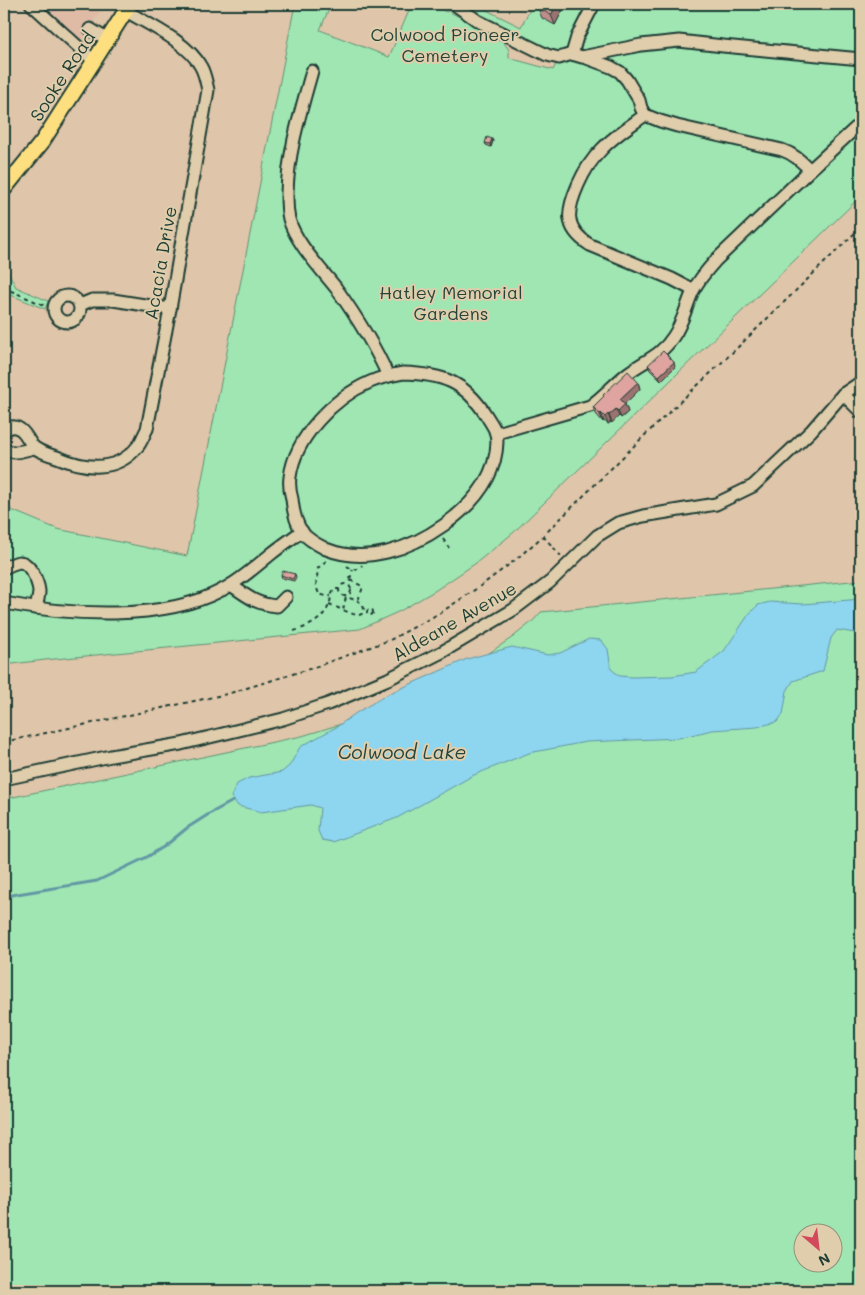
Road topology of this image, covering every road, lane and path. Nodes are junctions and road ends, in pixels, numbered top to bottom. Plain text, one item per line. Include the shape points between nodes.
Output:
1 (31, 4) edge
2 (456, 4) edge
3 (594, 4) edge
4 (128, 7) edge
5 (90, 29) dead end
6 (108, 40) junction
7 (577, 56) junction
8 (861, 60) edge
9 (94, 61) junction
10 (312, 71) dead end
11 (645, 115) junction
12 (861, 123) edge
13 (810, 170) junction
14 (4, 189) edge
15 (861, 227) edge
16 (4, 286) edge
17 (693, 290) junction
18 (80, 304) junction
19 (54, 308) junction
20 (170, 309) junction
21 (388, 376) junction
22 (861, 382) edge
23 (843, 394) junction
24 (861, 412) edge
25 (4, 431) edge
26 (497, 433) junction
27 (4, 448) edge
28 (34, 448) junction
29 (302, 532) junction
30 (543, 536) junction
31 (333, 552) junction
32 (569, 565) junction
33 (4, 568) edge
34 (353, 569) dead end
35 (350, 580) junction
36 (231, 585) junction
37 (348, 585) junction
38 (339, 589) junction
39 (331, 596) junction
40 (346, 596) junction
41 (286, 597) dead end
42 (358, 600) junction
43 (4, 603) edge
44 (329, 604) junction
45 (36, 608) junction
46 (343, 610) junction
47 (294, 631) dead end
48 (4, 742) edge
49 (4, 779) edge

1 - 9 street
2 - 7 street via 478,21 547,55 559,58
3 - 7 street via 577,37
4 - 6 main road, Sooke Road
4 - 20 street, Acacia Drive via 191,52 201,67 208,90
5 - 6 street
6 - 9 main road, Sooke Road
7 - 8 street via 679,41
7 - 11 street via 620,72 628,80
9 - 14 main road, Sooke Road via 42,142
10 - 21 street via 291,157 288,218 298,238 365,330
11 - 13 street via 677,126 782,150 801,160
11 - 17 street via 592,160 573,197 570,220 574,231 590,245
12 - 13 street
13 - 17 street via 716,260
15 - 30 path
16 - 19 path
17 - 26 street via 679,327 662,351 629,372 601,398 590,406
18 - 19 street via 71,296 65,296
18 - 19 street via 79,316 69,323 58,319
18 - 20 street via 92,300 113,300
20 - 28 street, Acacia Drive via 147,429 138,446 123,460 105,466 85,467
21 - 26 street via 403,373 431,375 458,385 478,403
21 - 29 street via 341,399 314,426 297,452 290,489
22 - 23 street, Aldeane Avenue
23 - 24 street
23 - 32 street, Aldeane Avenue via 753,486 716,504 618,523 598,536
25 - 28 street, Acacia Drive via 18,428
26 - 31 street via 494,466 486,482 453,519 404,547 380,554 363,556
27 - 28 street via 8,452
29 - 31 street
29 - 36 street
30 - 32 path
30 - 48 path via 459,601 390,640 309,670 227,694
31 - 39 path via 318,568 316,586 319,594
32 - 49 street, Aldeane Avenue via 513,610 442,652 328,704 283,719 182,744
33 - 45 street via 20,562 34,574 39,592
34 - 35 path
35 - 37 path
35 - 42 path via 362,586
36 - 41 street via 266,605 277,606
36 - 45 street via 204,598 156,610 104,613
37 - 38 path via 343,584
37 - 40 path via 351,591
38 - 39 path via 334,589
38 - 40 path
39 - 44 path
40 - 42 path
40 - 46 path
42 - 46 path via 365,611 360,615
43 - 45 street
44 - 46 path
44 - 47 path via 312,625

